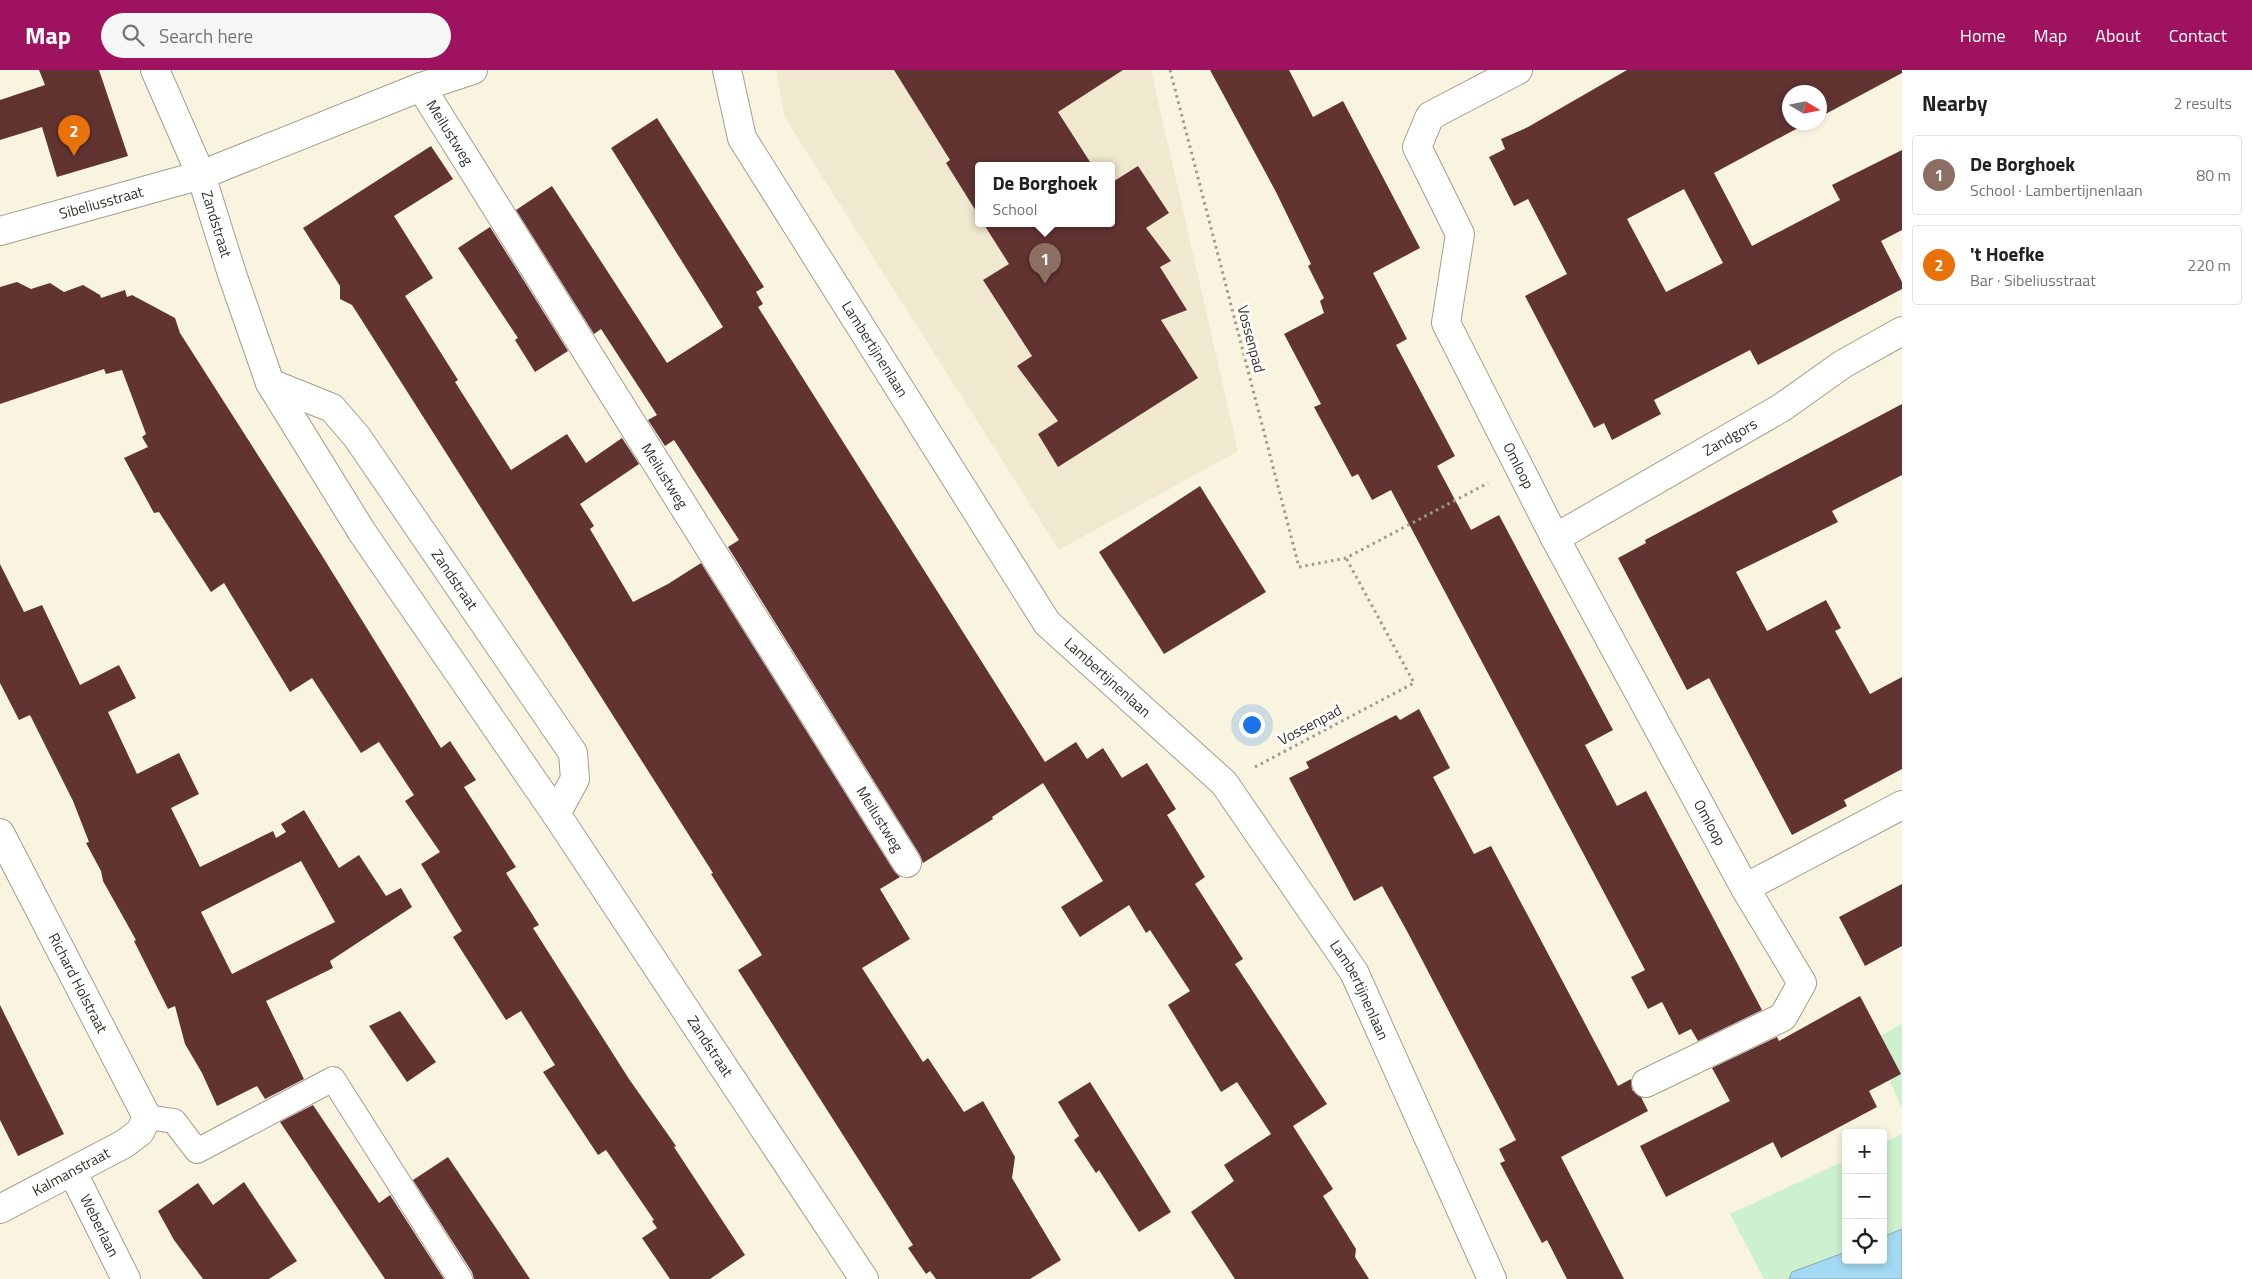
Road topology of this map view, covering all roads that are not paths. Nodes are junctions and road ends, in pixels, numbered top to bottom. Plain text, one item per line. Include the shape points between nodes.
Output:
1 (155, 70) edge
2 (473, 70) edge
3 (727, 70) edge
4 (1518, 70) edge
5 (421, 87) junction
6 (202, 174) junction
7 (0, 231) edge
8 (1902, 331) edge
9 (270, 383) junction
10 (1555, 538) junction
11 (1902, 805) edge
12 (556, 814) junction
13 (0, 833) edge
14 (907, 864) dead end
15 (1746, 888) junction
16 (1646, 1083) dead end
17 (144, 1124) junction
18 (73, 1172) junction
19 (0, 1209) edge
20 (126, 1279) edge
21 (460, 1279) edge
22 (864, 1279) edge
23 (1492, 1279) edge

1 - 6 street, Zandstraat
2 - 5 street, Meilustweg
3 - 23 street, Lambertijnenlaan via 742,138 1047,624 1224,783 1354,972
4 - 10 street, Omloop via 1430,116 1417,147 1460,234 1446,323
5 - 6 street, Meilustweg
5 - 14 street, Meilustweg
6 - 7 street, Sibeliusstraat
6 - 9 street, Zandstraat
8 - 10 street, Zandgors via 1843,364 1781,408
9 - 12 street, Zandstraat via 362,532
9 - 12 street, Zandstraat via 332,408 357,437 573,753 576,779
10 - 15 street, Omloop
11 - 15 street
12 - 22 street, Zandstraat
13 - 17 street, Richard Holstraat
15 - 16 street, Omloop via 1802,982 1783,1017
17 - 18 street, Kalmanstraat via 124,1144
17 - 21 lane via 174,1121 197,1150 333,1079
18 - 19 street, Kalmanstraat
18 - 20 street, Weberlaan

